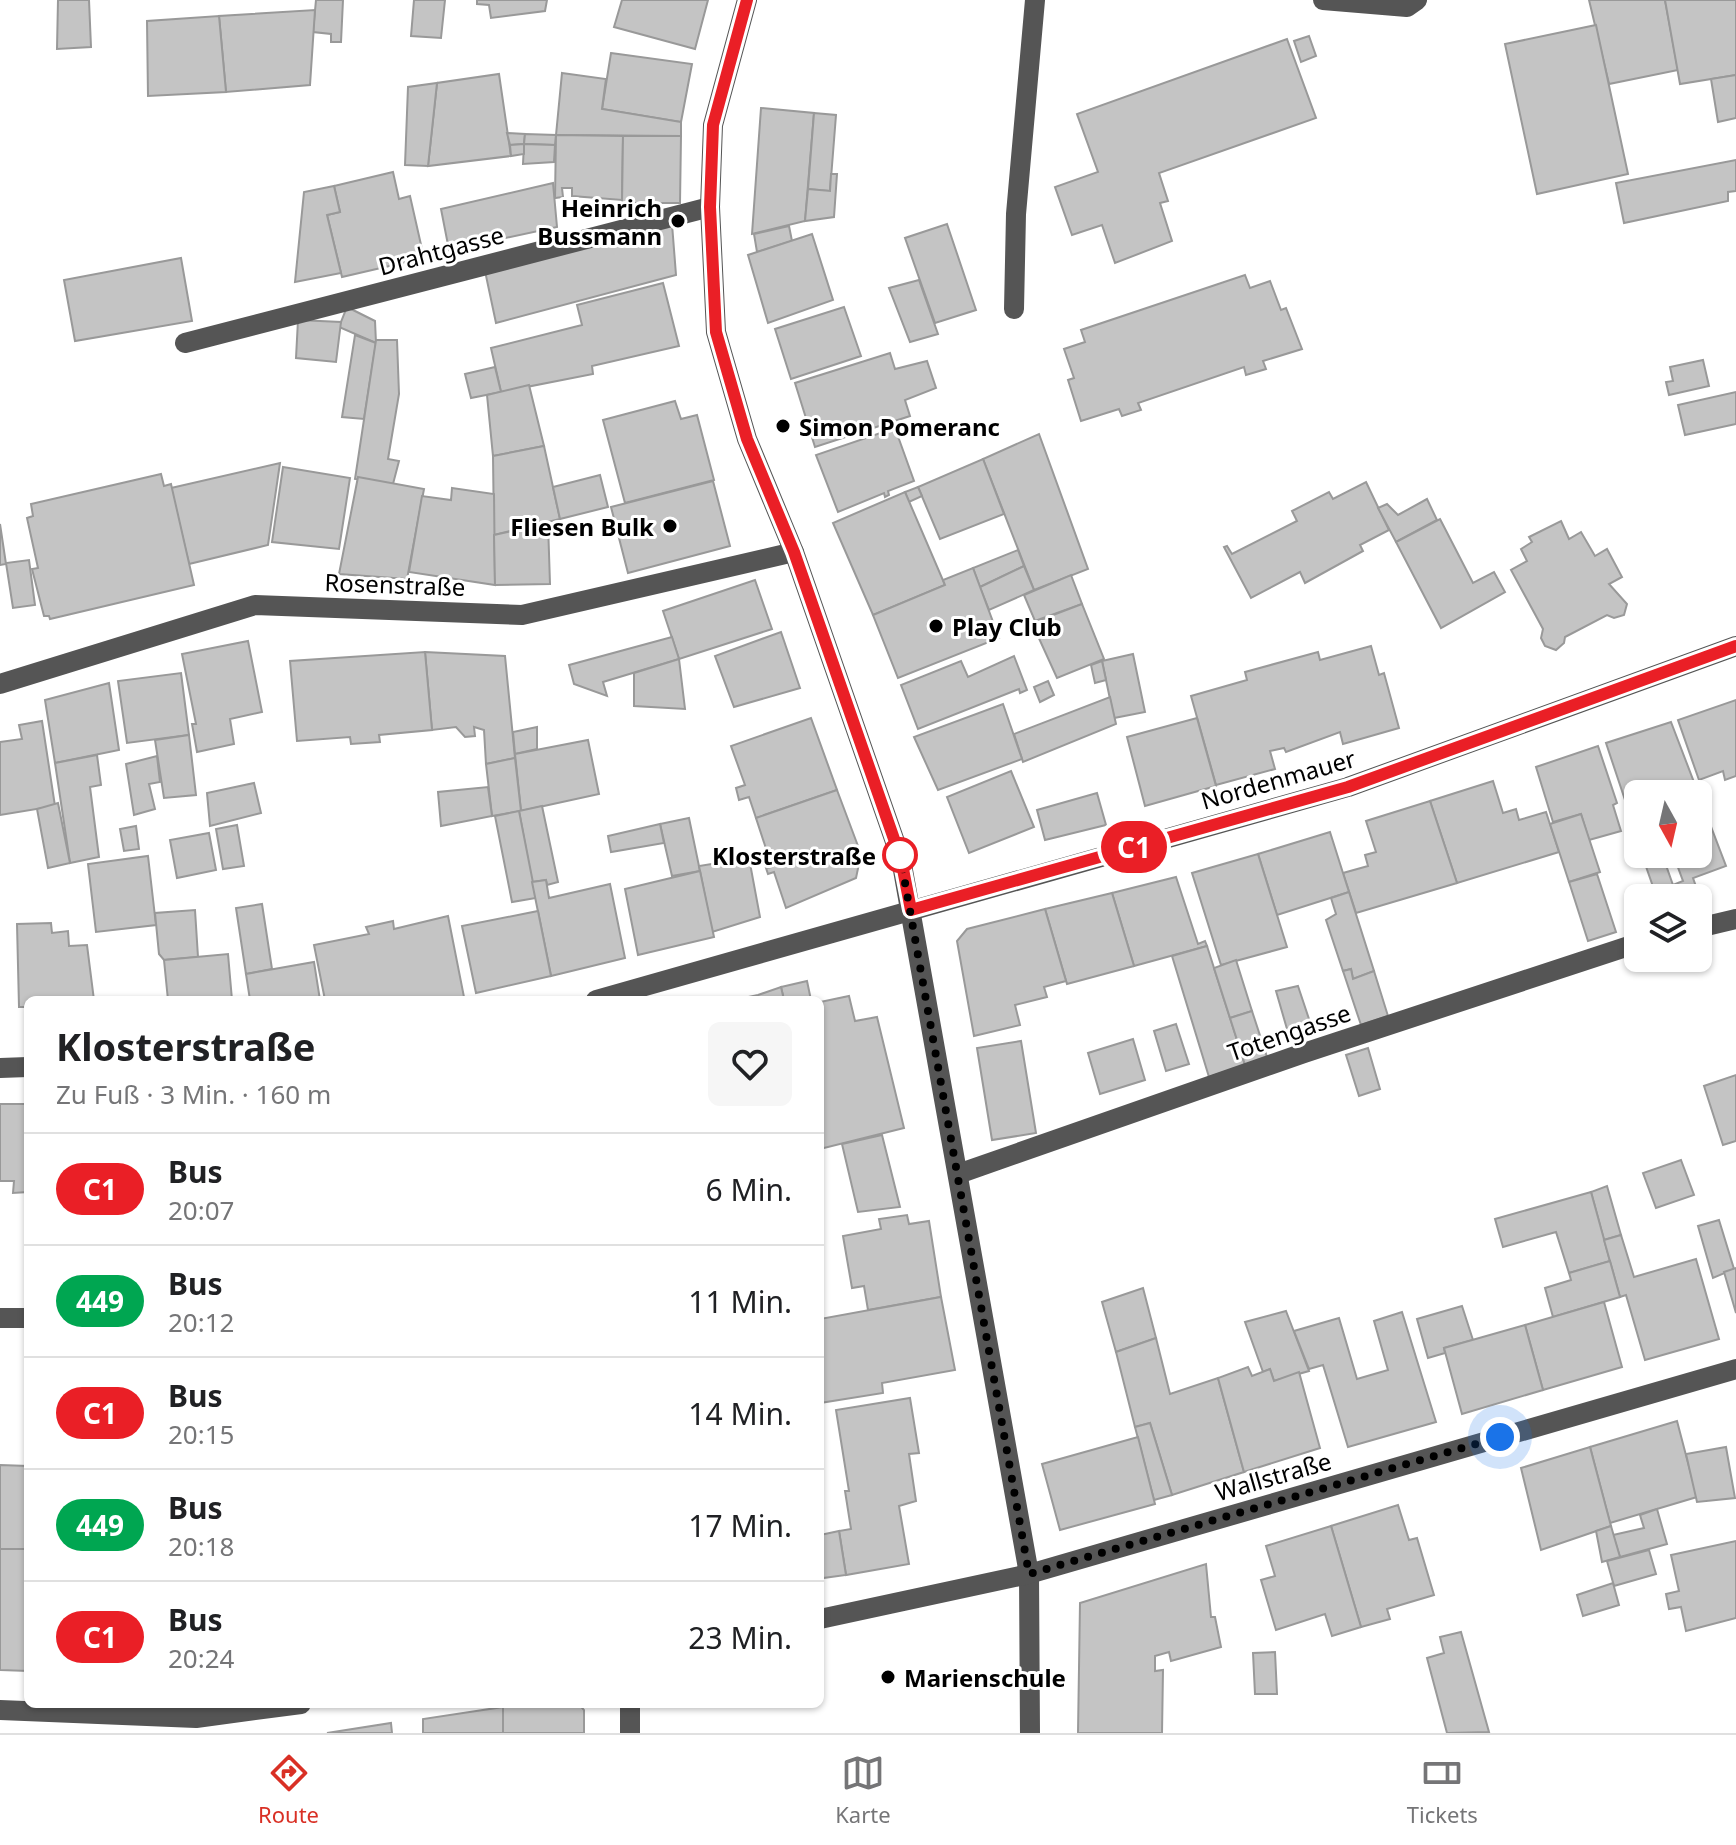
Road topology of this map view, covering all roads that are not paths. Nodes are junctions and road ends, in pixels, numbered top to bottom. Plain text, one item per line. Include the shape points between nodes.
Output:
1 (747, 0) edge
2 (1035, 0) edge
3 (1323, 0) edge
4 (1417, 0) edge
5 (710, 207) junction
6 (1014, 309) dead end
7 (185, 343) dead end
8 (794, 552) junction
9 (1736, 646) edge
10 (0, 684) edge
11 (911, 910) junction
12 (1736, 919) edge
13 (1712, 925) edge
14 (1624, 948) edge
15 (610, 996) edge
16 (24, 1067) edge
17 (0, 1068) edge
18 (958, 1174) junction
19 (0, 1318) edge
20 (24, 1318) edge
21 (1736, 1369) edge
22 (1029, 1574) junction
23 (824, 1618) edge
24 (282, 1708) edge
25 (630, 1708) edge
26 (0, 1710) edge
27 (196, 1726) edge
28 (630, 1733) edge
29 (1030, 1733) edge

1 - 5 street via 713,125
2 - 6 street via 1016,214
3 - 4 street via 1407,7
5 - 7 street, Drahtgasse
5 - 8 street via 716,332 747,439
8 - 10 street, Rosenstraße via 522,615 255,605
8 - 11 street via 901,859
9 - 11 street, Nordenmauer via 1348,787
11 - 15 street, Nordenmauer
11 - 18 street
12 - 13 street
14 - 18 street, Totengasse
16 - 17 street
18 - 22 street
19 - 20 street
21 - 22 street, Wallstraße
22 - 23 street, Wallstraße
22 - 29 street
24 - 27 street
25 - 28 street
26 - 27 street

